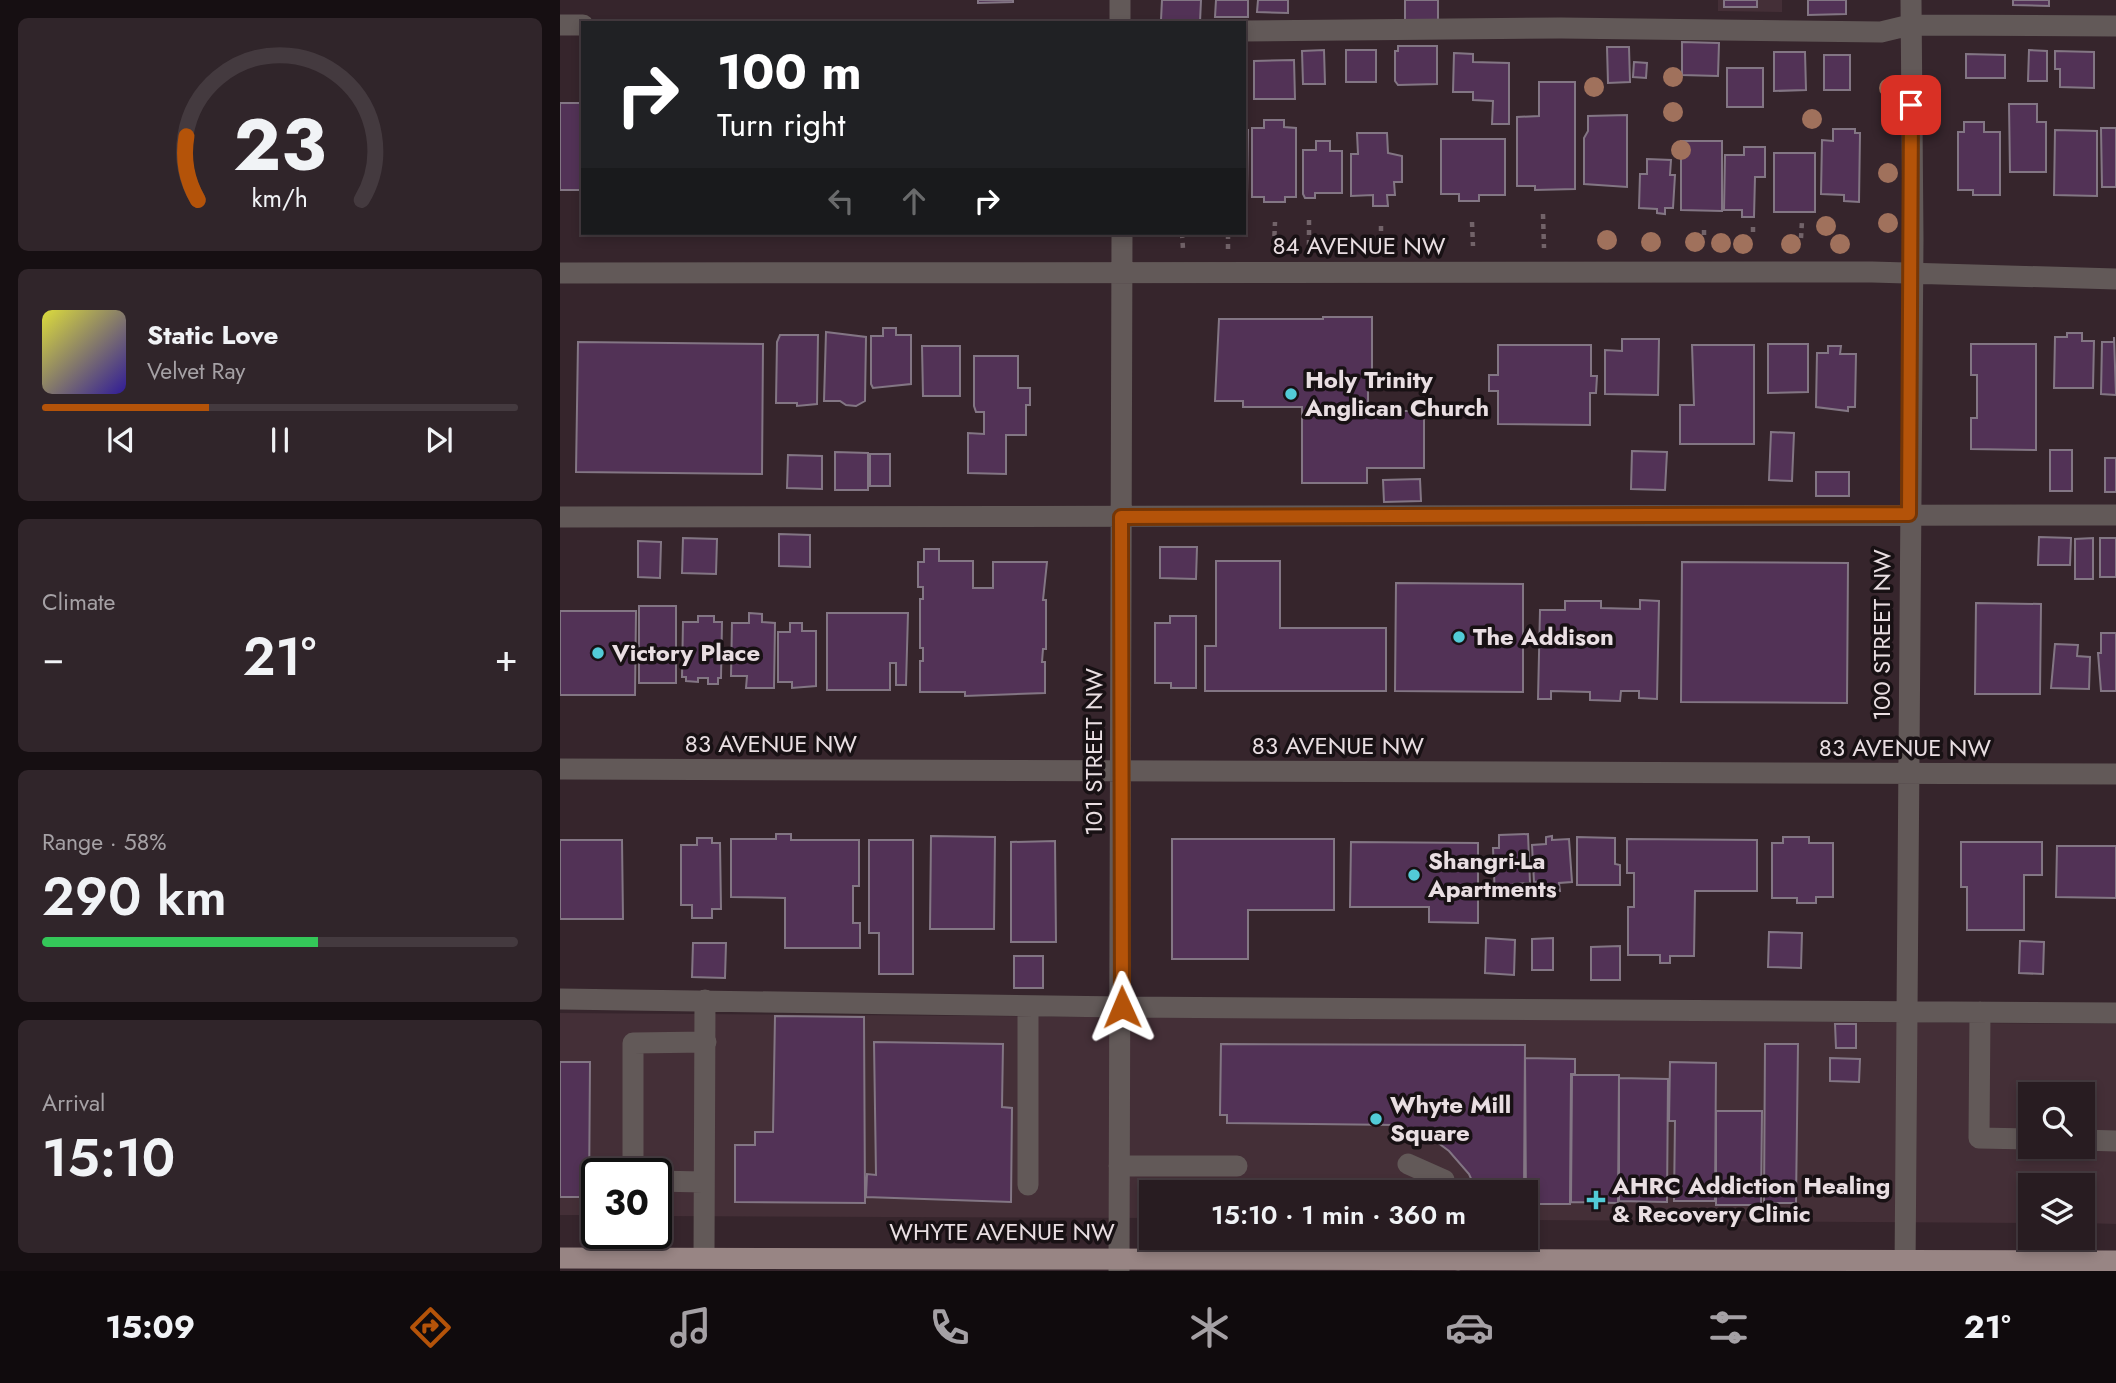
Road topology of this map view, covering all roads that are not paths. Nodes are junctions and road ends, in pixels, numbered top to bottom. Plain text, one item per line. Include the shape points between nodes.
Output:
1 (1120, 0) edge
2 (1911, 0) edge
3 (1120, 21) edge
4 (560, 25) edge
5 (581, 25) edge
6 (1910, 25) junction
7 (2116, 26) edge
8 (1246, 31) edge
9 (1122, 235) edge
10 (1122, 272) junction
11 (560, 273) edge
12 (1912, 273) junction
13 (2116, 279) edge
14 (1909, 514) junction
15 (2116, 515) edge
16 (560, 517) edge
17 (1121, 517) junction
18 (560, 769) edge
19 (1119, 771) junction
20 (2116, 774) edge
21 (1907, 775) junction
22 (560, 999) edge
23 (705, 1000) junction
24 (1028, 1006) junction
25 (1122, 1007) junction
26 (1906, 1012) junction
27 (1980, 1013) junction
28 (2116, 1013) edge
29 (706, 1042) junction
30 (2018, 1139) edge
31 (2095, 1140) edge
32 (2116, 1141) edge
33 (633, 1158) edge
34 (1408, 1164) dead end
35 (1119, 1166) junction
36 (1237, 1166) dead end
37 (1444, 1180) edge
38 (672, 1181) edge
39 (703, 1182) junction
40 (1028, 1185) dead end
41 (1456, 1250) edge
42 (704, 1257) junction
43 (560, 1258) edge
44 (1458, 1259) junction
45 (2116, 1261) edge
46 (1119, 1265) edge
47 (1905, 1266) edge

1 - 3 street
2 - 6 street, 100 STREET NW
4 - 5 street
6 - 7 street
6 - 8 street via 1881,32
6 - 12 street, 100 STREET NW
9 - 10 street, 101 STREET NW
10 - 11 street, 84 AVENUE NW
10 - 12 street, 84 AVENUE NW
10 - 17 street, 101 STREET NW
12 - 13 street, 84 AVENUE NW
12 - 14 street, 100 STREET NW
14 - 15 street
14 - 17 street
14 - 21 street, 100 STREET NW
16 - 17 street
17 - 19 street, 101 STREET NW
18 - 19 street, 83 AVENUE NW
19 - 21 street, 83 AVENUE NW
19 - 25 street, 101 STREET NW
20 - 21 street, 83 AVENUE NW
21 - 26 street, 100 STREET NW
22 - 23 street
23 - 24 street
23 - 29 street
24 - 25 street
24 - 40 street
25 - 26 street
25 - 35 street, 101 STREET NW
26 - 27 street
26 - 47 street, 100 STREET NW
27 - 28 street
27 - 30 street via 1979,1138
29 - 33 street via 633,1043
29 - 39 street
31 - 32 street
34 - 37 street
35 - 36 street
35 - 46 street, 101 STREET NW
38 - 39 street
39 - 42 street
41 - 44 street
42 - 43 main road, WHYTE AVENUE NW
42 - 46 main road, WHYTE AVENUE NW
44 - 46 main road, WHYTE AVENUE NW
44 - 47 main road, WHYTE AVENUE NW
45 - 47 main road, WHYTE AVENUE NW

